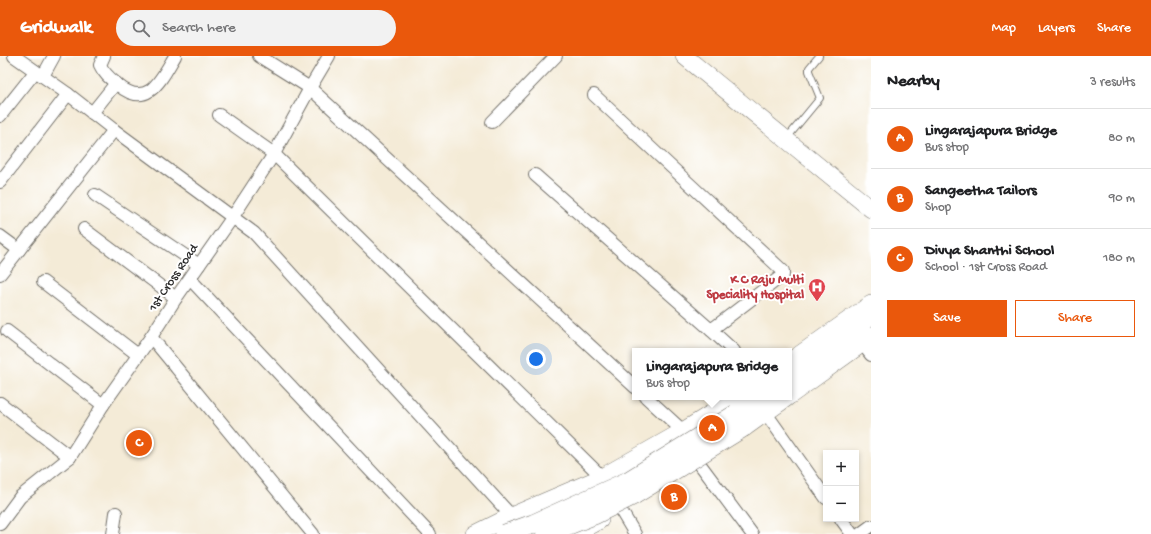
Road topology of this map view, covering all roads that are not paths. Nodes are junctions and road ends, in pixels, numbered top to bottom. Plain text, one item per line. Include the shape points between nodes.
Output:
1 (14, 56) edge
2 (54, 56) edge
3 (104, 56) edge
4 (175, 56) edge
5 (259, 56) edge
6 (329, 56) edge
7 (556, 56) edge
8 (684, 56) edge
9 (819, 56) edge
10 (39, 74) junction
11 (116, 83) junction
12 (310, 88) junction
13 (68, 94) junction
14 (594, 95) dead end
15 (1, 113) edge
16 (92, 113) junction
17 (219, 115) dead end
18 (492, 122) dead end
19 (114, 130) junction
20 (786, 139) junction
21 (274, 154) junction
22 (535, 175) dead end
23 (0, 182) edge
24 (95, 195) dead end
25 (871, 209) edge
26 (232, 218) junction
27 (84, 229) dead end
28 (0, 236) edge
29 (19, 250) junction
30 (199, 265) junction
31 (0, 274) edge
32 (190, 279) junction
33 (43, 282) dead end
34 (176, 298) junction
35 (871, 304) edge
36 (871, 315) edge
37 (711, 330) junction
38 (7, 331) dead end
39 (151, 337) junction
40 (870, 345) edge
41 (731, 348) edge
42 (138, 355) junction
43 (792, 360) edge
44 (792, 373) edge
45 (632, 384) edge
46 (792, 393) edge
47 (649, 400) edge
48 (733, 400) edge
49 (756, 400) edge
50 (782, 400) edge
51 (0, 403) edge
52 (103, 405) junction
53 (770, 419) junction
54 (683, 431) junction
55 (70, 457) junction
56 (699, 463) junction
57 (602, 477) junction
58 (823, 494) edge
59 (620, 510) junction
60 (116, 513) dead end
61 (511, 516) junction
62 (843, 522) edge
63 (0, 524) edge
64 (871, 526) edge
65 (113, 534) edge
66 (313, 534) edge
67 (430, 534) edge
68 (475, 534) edge
69 (505, 534) edge
70 (527, 534) edge
71 (546, 534) edge
72 (574, 534) edge
73 (635, 534) edge
74 (752, 534) edge
75 (852, 534) edge
76 (860, 534) edge

1 - 10 street
2 - 10 street
3 - 11 street via 100,65 103,72
4 - 11 street via 156,86 146,94 135,94
5 - 12 street
6 - 12 street, 1st Cross Road
7 - 18 street
8 - 20 street
9 - 20 lane via 809,71 820,98
10 - 13 street
10 - 15 street
11 - 16 street
12 - 21 street, 1st Cross Road
12 - 45 street
13 - 16 street
13 - 23 street
14 - 37 street via 783,271 781,277
16 - 19 street
17 - 21 street
19 - 26 street
19 - 29 street
20 - 25 street
21 - 26 street, 1st Cross Road
21 - 57 street
22 - 37 street
24 - 30 street
26 - 30 street, 1st Cross Road
26 - 61 street via 260,239
27 - 34 street
28 - 29 street
29 - 31 street
30 - 32 street, 1st Cross Road
32 - 34 street, 1st Cross Road
32 - 67 street
33 - 42 street
34 - 39 street, 1st Cross Road
35 - 43 street
36 - 44 main road
37 - 41 street
38 - 52 street
39 - 42 street, 1st Cross Road
39 - 66 street
40 - 46 main road
40 - 53 street
42 - 52 street, 1st Cross Road
47 - 54 street
48 - 54 street
49 - 69 main road, bridge via 628,481
50 - 71 main road, bridge via 744,427 634,495 594,515
51 - 55 street
52 - 55 street, 1st Cross Road
53 - 56 street
53 - 58 street
54 - 56 street
54 - 57 street
55 - 63 street, 1st Cross Road via 20,497
56 - 59 street
56 - 74 street
57 - 59 street
57 - 61 street
59 - 72 street
59 - 73 street
60 - 65 street
61 - 68 street
61 - 70 street
62 - 75 street
64 - 76 street

